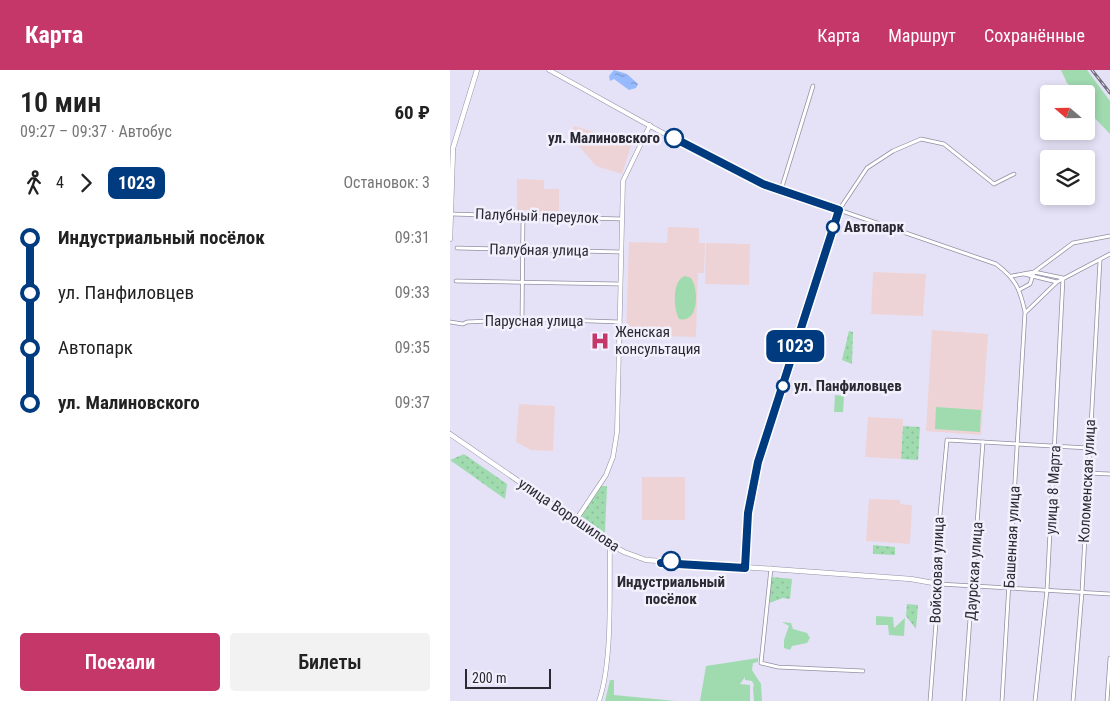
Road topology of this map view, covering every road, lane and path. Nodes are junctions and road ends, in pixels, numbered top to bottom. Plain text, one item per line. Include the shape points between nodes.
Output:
1 (477, 70) edge
2 (549, 70) edge
3 (813, 86) dead end
4 (650, 125) junction
5 (1014, 174) dead end
6 (781, 190) junction
7 (839, 210) junction
8 (451, 214) edge
9 (523, 215) junction
10 (622, 219) junction
11 (1110, 236) edge
12 (450, 239) edge
13 (457, 248) dead end
14 (522, 250) junction
15 (621, 252) junction
16 (1110, 254) edge
17 (1100, 260) junction
18 (1034, 272) junction
19 (1024, 274) junction
20 (1012, 276) junction
21 (1034, 277) junction
22 (1063, 278) junction
23 (456, 281) dead end
24 (522, 282) junction
25 (1057, 282) junction
26 (620, 284) junction
27 (1019, 290) junction
28 (1025, 312) junction
29 (522, 321) junction
30 (450, 322) edge
31 (620, 322) junction
32 (450, 434) edge
33 (983, 442) junction
34 (1017, 443) junction
35 (1055, 445) junction
36 (1089, 448) junction
37 (1087, 473) junction
38 (1110, 474) edge
39 (576, 520) junction
40 (610, 544) junction
41 (745, 568) junction
42 (771, 568) junction
43 (939, 584) junction
44 (974, 586) junction
45 (1010, 588) junction
46 (1047, 590) junction
47 (1082, 592) junction
48 (1110, 594) edge
49 (1110, 658) edge
50 (864, 671) dead end
51 (964, 700) edge
52 (599, 701) edge
53 (930, 701) edge
54 (1002, 701) edge
55 (1035, 701) edge
56 (1073, 701) edge
57 (1108, 701) edge

1 - 8 main road via 453,148
2 - 4 street
3 - 6 street
4 - 6 street via 741,174
4 - 10 street via 623,181
5 - 7 street via 994,184 944,144 921,139 893,151 867,168
6 - 7 street
7 - 20 street via 989,261
7 - 41 street via 753,483
8 - 9 street, Палубный переулок
8 - 12 main road
9 - 10 street, Палубный переулок
9 - 14 street
10 - 15 street
11 - 18 street via 1073,243
13 - 14 street, Палубная улица
14 - 15 street, Палубная улица
14 - 24 street
15 - 26 street
16 - 17 street
17 - 22 street
17 - 36 street, Коломенская улица
18 - 19 street
18 - 21 street
18 - 22 street
19 - 20 street
19 - 21 street
20 - 27 street, Башенная улица
21 - 25 street
21 - 27 street via 1030,284
22 - 25 street
22 - 35 street, улица 8 Марта
23 - 24 street
24 - 26 street
24 - 29 street
25 - 28 street
26 - 31 street
27 - 28 street, Башенная улица
28 - 34 street, Башенная улица
29 - 30 street, Парусная улица
29 - 31 street, Парусная улица
31 - 39 street via 617,432 613,457 606,474
32 - 39 main road, улица Ворошилова
33 - 34 street
33 - 43 street, Войсковая улица via 947,440 935,574
33 - 44 street, Даурская улица
34 - 35 street
34 - 45 street, Башенная улица
35 - 36 street
35 - 46 street, улица 8 Марта
36 - 37 street, Коломенская улица
37 - 38 street
37 - 47 street, Коломенская улица
39 - 40 main road, улица Ворошилова
40 - 41 main road, улица Ворошилова via 654,562
40 - 52 street via 606,663
41 - 42 main road, улица Ворошилова
42 - 43 main road, улица Ворошилова
42 - 50 street via 763,665
43 - 44 street
43 - 53 street, Войсковая улица
44 - 45 street
44 - 51 street, Даурская улица
45 - 46 street
45 - 54 street, Башенная улица
46 - 47 street
46 - 55 street, улица 8 Марта
47 - 48 street
47 - 56 street, Коломенская улица
49 - 57 street

